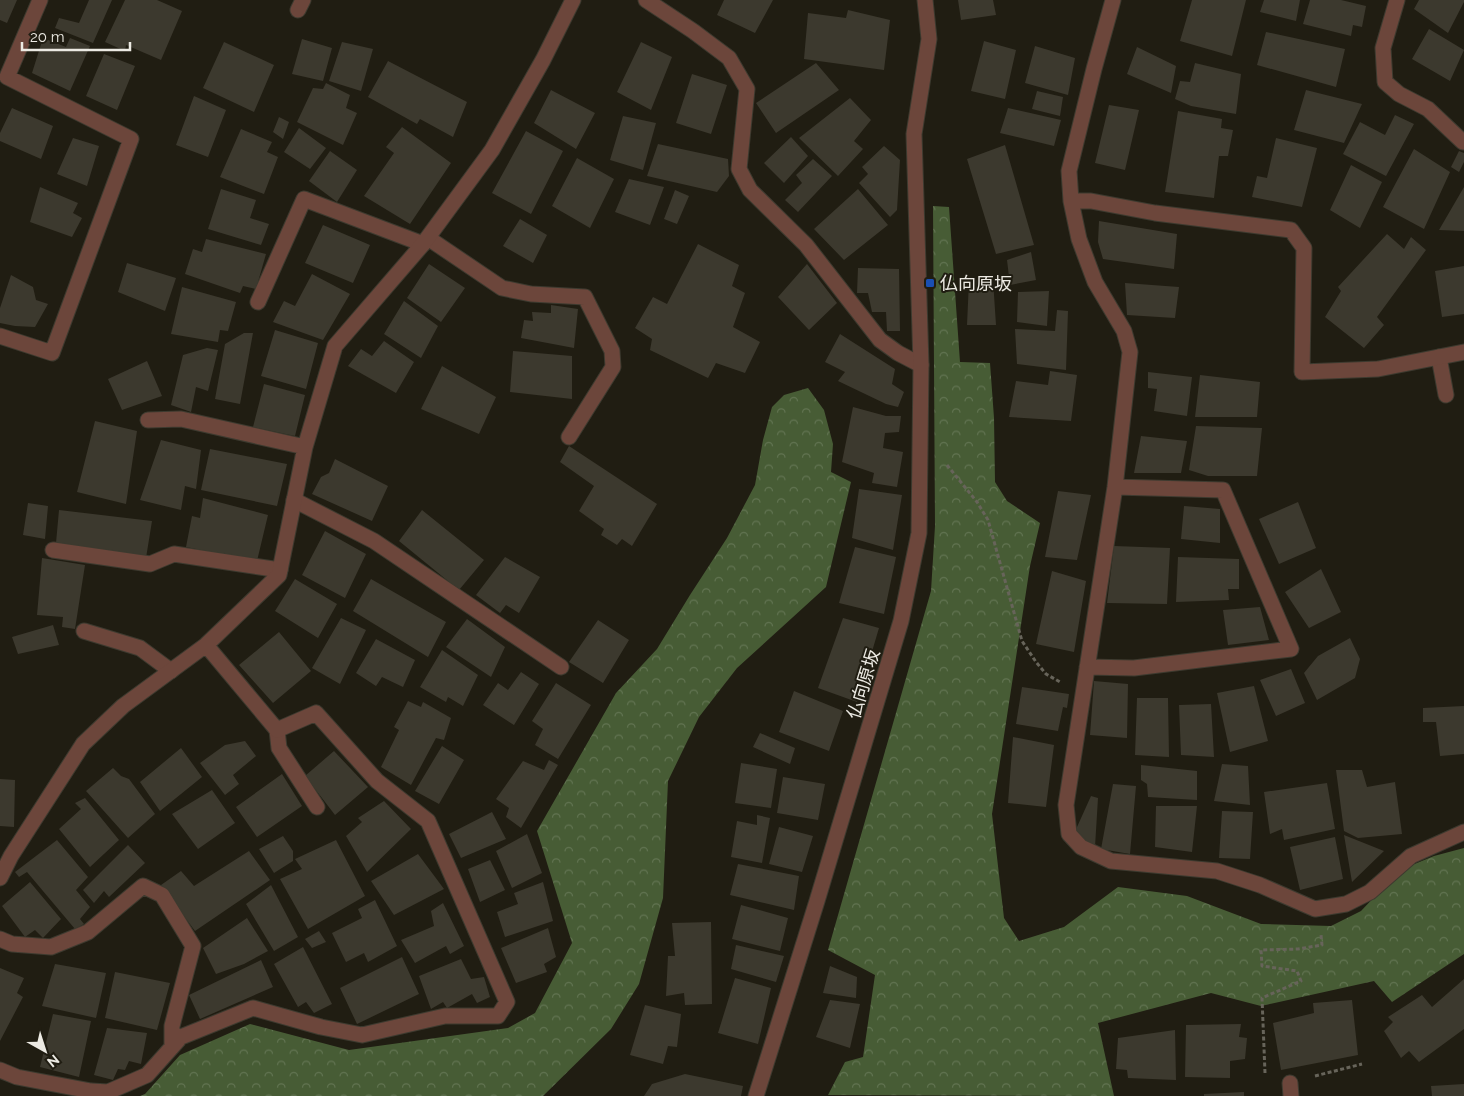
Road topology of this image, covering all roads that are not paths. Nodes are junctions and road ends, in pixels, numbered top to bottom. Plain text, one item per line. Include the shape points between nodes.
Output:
1 (40, 0) edge
2 (573, 0) edge
3 (646, 0) edge
4 (925, 0) edge
5 (1113, 0) edge
6 (1398, 0) edge
7 (1463, 142) dead end
8 (1072, 201) junction
9 (426, 241) junction
10 (258, 302) dead end
11 (0, 336) edge
12 (1464, 352) edge
13 (1439, 357) junction
14 (921, 365) junction
15 (1446, 395) dead end
16 (148, 420) dead end
17 (569, 437) dead end
18 (305, 447) junction
19 (1115, 487) junction
20 (294, 500) junction
21 (54, 550) dead end
22 (280, 570) junction
23 (84, 631) dead end
24 (206, 645) junction
25 (561, 667) dead end
26 (1087, 667) junction
27 (171, 671) junction
28 (278, 730) junction
29 (317, 807) dead end
30 (1464, 832) edge
31 (0, 878) edge
32 (0, 939) edge
33 (172, 1047) junction
34 (0, 1070) edge
35 (97, 1094) edge
36 (756, 1096) edge

1 - 11 street via 7,78 130,139 52,353
2 - 9 street via 492,150
3 - 14 street via 729,58 747,89 739,169 750,190 806,244 880,340
4 - 14 street, 仏向原坂 via 929,39 914,134
5 - 8 street via 1069,171
6 - 7 street via 1383,48 1385,82 1399,94 1428,109
8 - 13 street via 1092,201 1155,214 1291,230 1304,248 1302,372 1378,369
8 - 19 street via 1079,239 1095,282 1124,331 1130,352
9 - 10 street via 304,199
9 - 17 street via 502,288 530,294 585,297 612,351 613,367
9 - 18 street via 335,346
12 - 13 street
13 - 15 street
14 - 36 street, 仏向原坂 via 919,533 901,621
16 - 18 street via 181,419
18 - 20 street
19 - 26 street
19 - 26 street via 1223,490 1291,649 1134,668
20 - 22 street
20 - 25 street via 374,541
21 - 22 street via 150,564 174,554
22 - 24 street via 279,575
23 - 27 street via 140,648
24 - 27 street
24 - 28 street
26 - 30 street via 1066,805 1070,834 1081,847 1112,861 1217,871 1315,909 1346,904 1370,892 1411,856
27 - 31 street via 123,706 83,744
28 - 29 street via 279,748
28 - 33 street via 316,713 377,781 428,821 507,1002 498,1016 445,1016 362,1035 253,1008 181,1037
32 - 33 street via 12,944 51,947 88,932 143,886 162,895 193,946 172,1026
33 - 35 street via 146,1074
34 - 35 street via 17,1077

